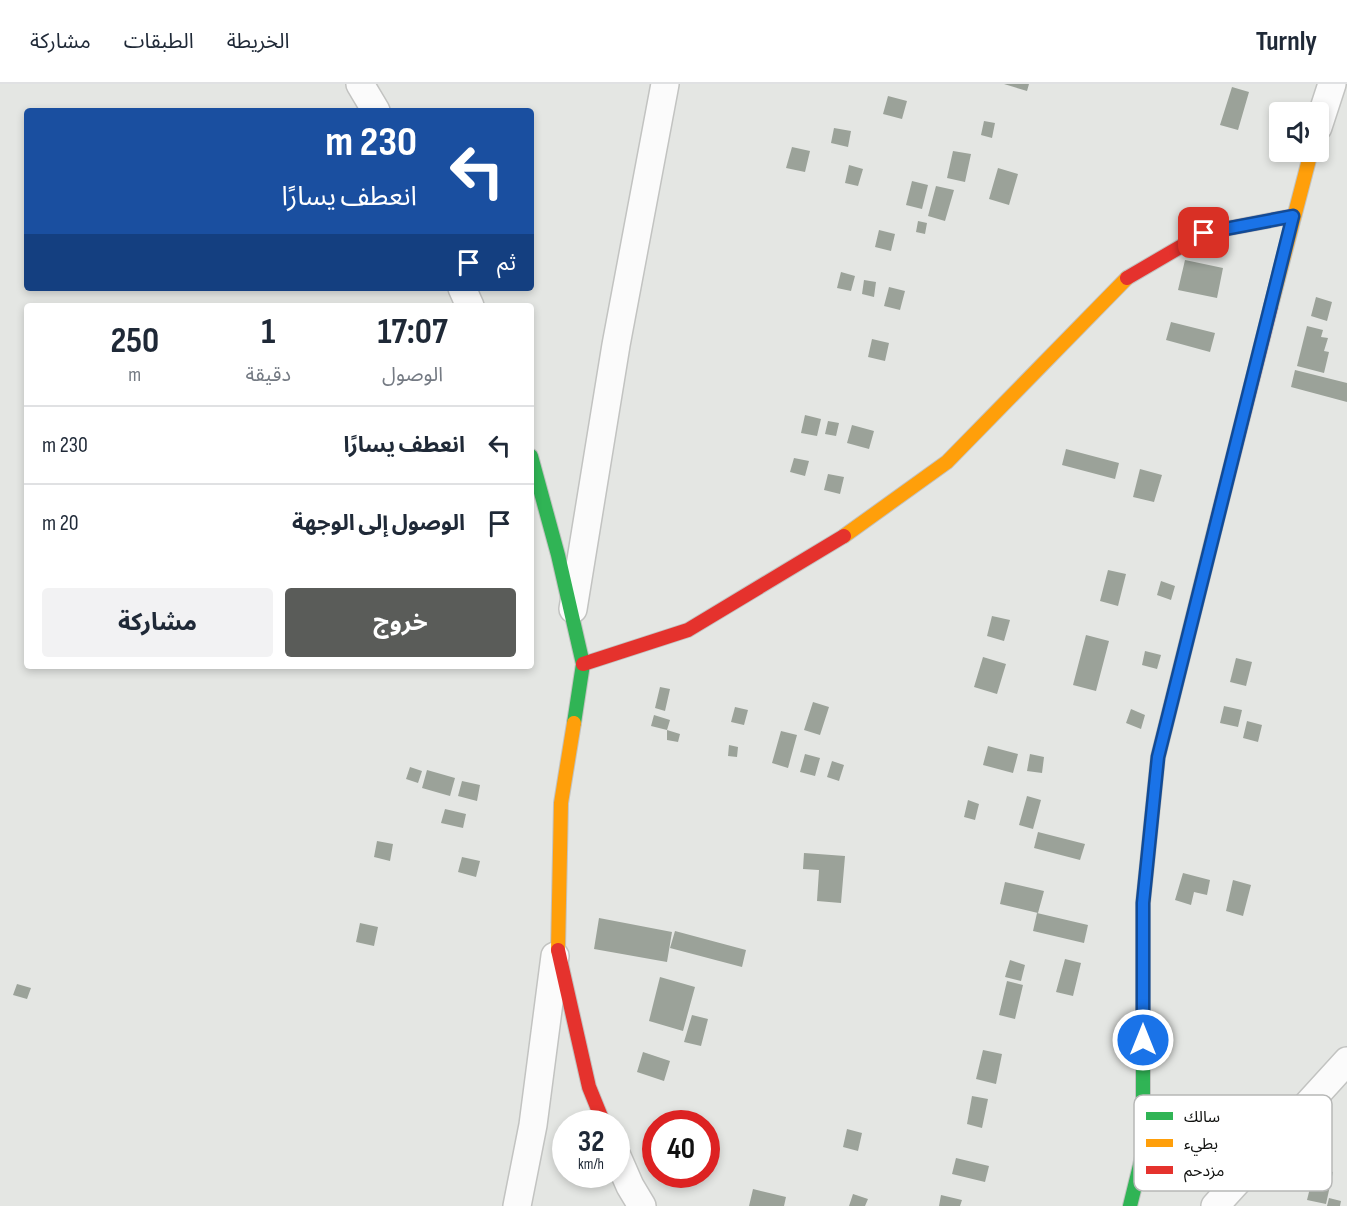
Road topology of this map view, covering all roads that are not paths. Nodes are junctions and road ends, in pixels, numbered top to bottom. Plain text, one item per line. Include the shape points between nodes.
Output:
1 (360, 84) edge
2 (665, 84) edge
3 (1332, 84) edge
4 (1326, 102) edge
5 (374, 108) edge
6 (1308, 162) edge
7 (1293, 216) junction
8 (534, 467) edge
9 (572, 614) junction
10 (583, 664) junction
11 (557, 946) junction
12 (1347, 1061) edge
13 (1143, 1095) edge
14 (1316, 1095) edge
15 (598, 1110) edge
16 (630, 1186) edge
17 (1134, 1190) edge
18 (1229, 1191) edge
19 (517, 1206) edge
20 (642, 1206) edge
21 (1130, 1206) edge
22 (1215, 1206) edge

1 - 5 street
2 - 9 street via 616,345
3 - 4 street
6 - 7 street
7 - 10 street via 1204,233 1128,277 947,462 844,536 688,630
7 - 13 street via 1158,757 1143,903
8 - 9 street
9 - 10 street
10 - 11 street via 561,803
11 - 15 street via 589,1087
11 - 19 street via 533,1125
12 - 14 street
16 - 20 street
17 - 21 street
18 - 22 street

